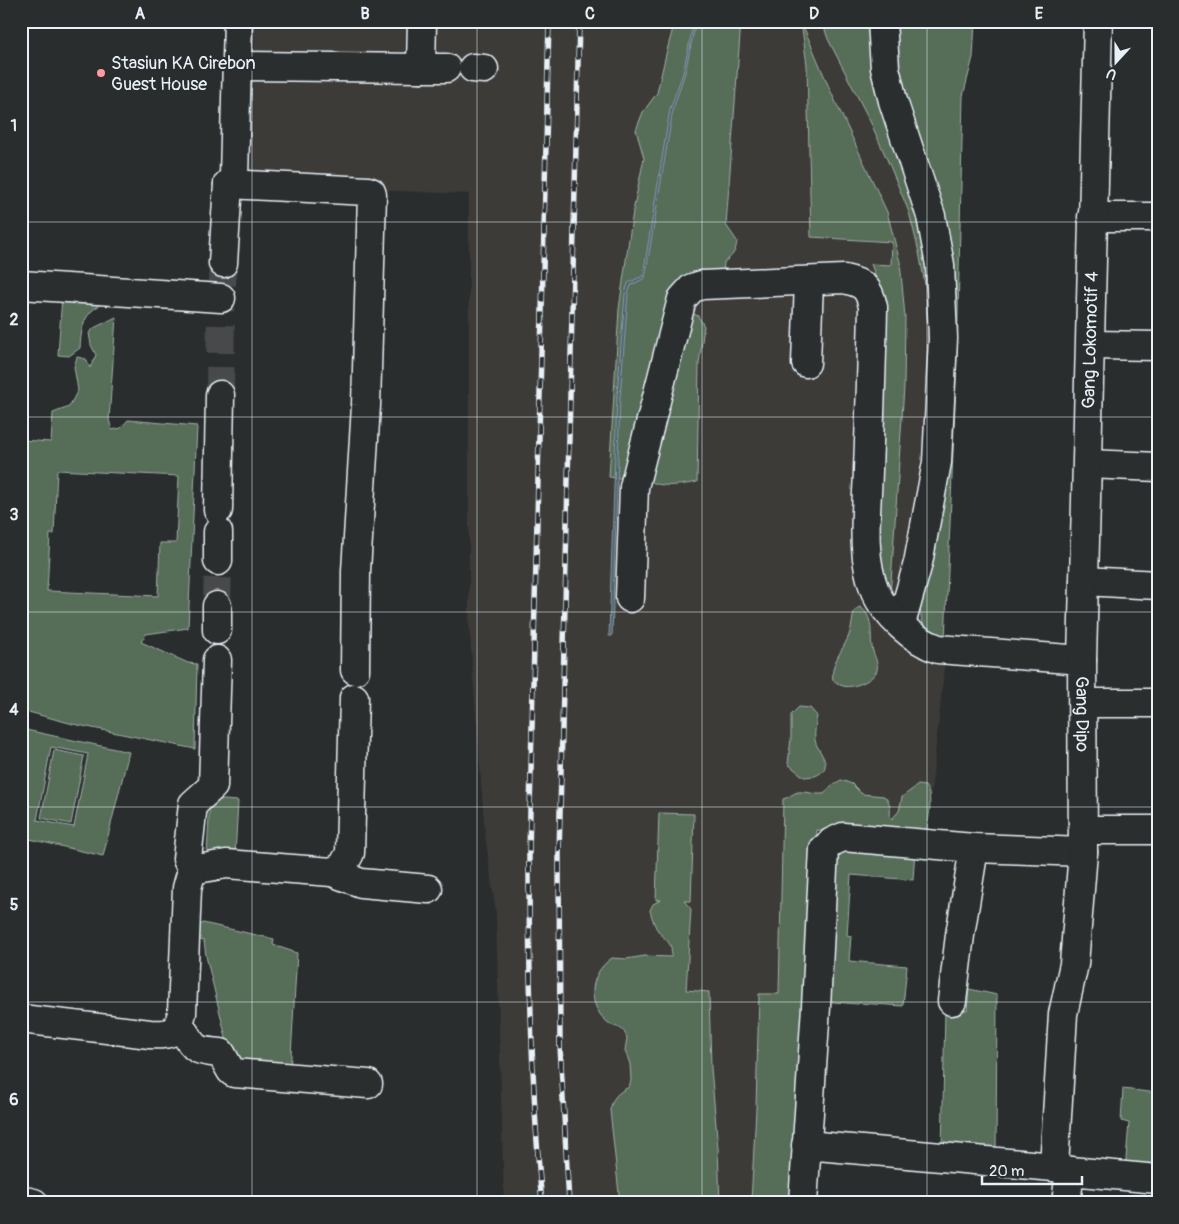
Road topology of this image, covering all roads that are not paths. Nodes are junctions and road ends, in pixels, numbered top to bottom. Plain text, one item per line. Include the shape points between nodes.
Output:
1 (238, 21) edge
2 (422, 21) edge
3 (882, 21) edge
4 (1098, 21) edge
5 (237, 66) junction
6 (228, 184) junction
7 (1092, 217) junction
8 (1158, 217) edge
9 (809, 281) junction
10 (21, 285) edge
11 (1091, 345) junction
12 (1158, 346) edge
13 (806, 363) dead end
14 (220, 395) tunnel mouth
15 (1088, 464) junction
16 (1158, 467) edge
17 (218, 561) tunnel mouth
18 (1084, 581) junction
19 (1158, 585) edge
20 (630, 598) dead end
21 (901, 624) junction
22 (216, 660) dead end
23 (1082, 660) junction
24 (355, 670) dead end
25 (354, 698) dead end
26 (1082, 703) junction
27 (1158, 703) edge
28 (1158, 830) edge
29 (1084, 841) junction
30 (974, 848) junction
31 (192, 870) junction
32 (332, 872) junction
33 (428, 889) dead end
34 (952, 1001) dead end
35 (21, 1018) edge
36 (172, 1029) junction
37 (368, 1084) dead end
38 (806, 1145) junction
39 (1062, 1169) junction
40 (1158, 1179) edge
41 (21, 1200) edge
42 (34, 1203) edge
43 (803, 1203) edge
44 (1066, 1203) edge

1 - 5 street
2 - 5 street via 434,68
3 - 21 street via 885,68 893,101 933,224 940,265 943,338 936,462 918,563
4 - 7 street, Gang Lokomotif 4
5 - 6 street via 234,177
6 - 10 street via 222,287
6 - 24 street via 368,191 372,195 366,405 356,570
7 - 8 street
7 - 11 street, Gang Lokomotif 4
9 - 13 street
9 - 20 street, Gang Dipo via 702,285 692,288 682,299 634,487
9 - 21 street, Gang Dipo via 844,279 857,282 871,298 866,548 875,590
11 - 12 street
11 - 15 street, Gang Lokomotif 4
14 - 17 street
15 - 16 street
15 - 18 street, Gang Lokomotif 4
18 - 19 street
18 - 23 street, Gang Lokomotif 4
21 - 23 street, Gang Dipo via 928,645 945,650
22 - 31 street via 213,786 201,797 187,859
23 - 26 street, Gang Dipo
25 - 32 street via 350,853 343,866
26 - 27 street
26 - 29 street, Gang Dipo
28 - 29 street
29 - 30 street
29 - 39 street, Gang Dipo via 1074,964 1063,1014
30 - 34 street
30 - 38 street via 843,837 824,850
31 - 32 street via 226,864
31 - 36 street via 187,888 182,1013
32 - 33 street via 361,883
35 - 36 street via 150,1034
36 - 37 street via 195,1049 221,1053 234,1073
38 - 39 street
38 - 43 street
39 - 40 street
39 - 44 street, Gang Dipo
41 - 42 street

